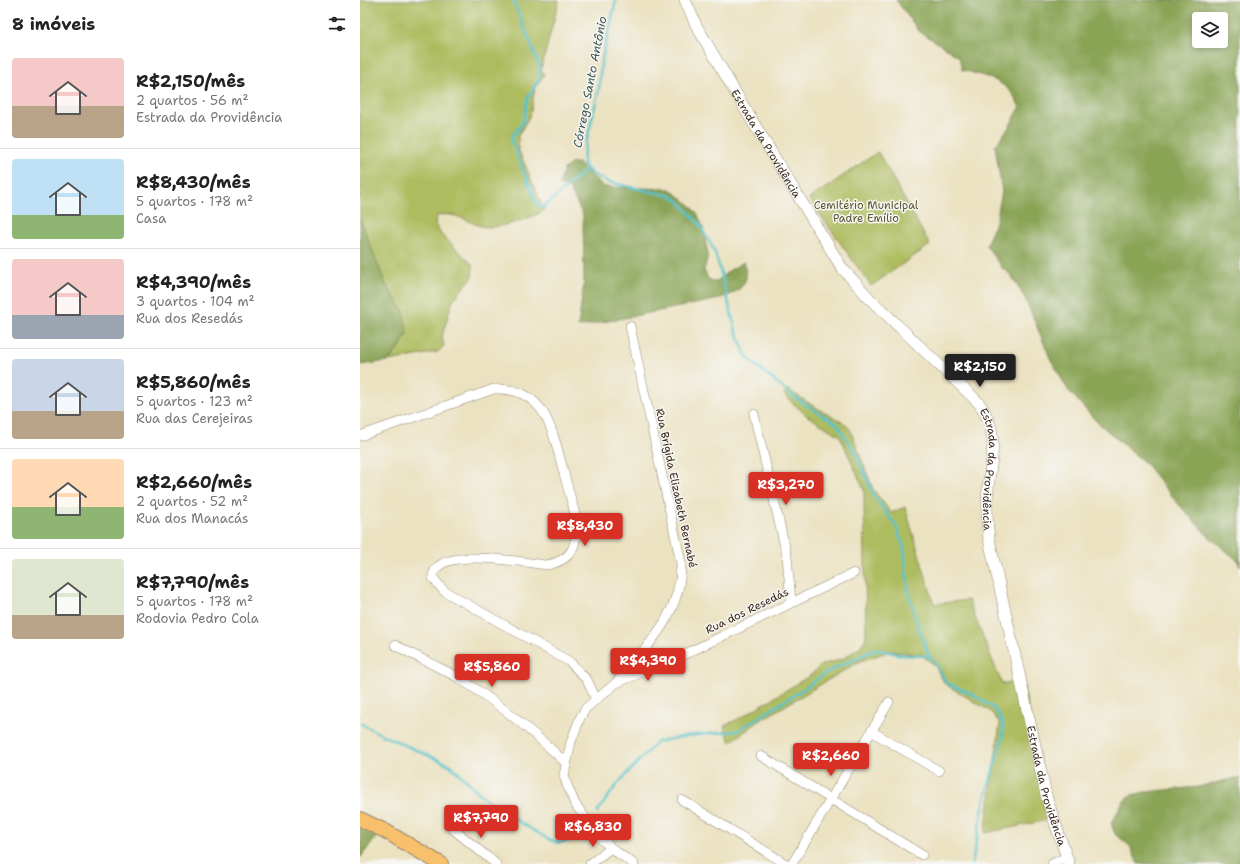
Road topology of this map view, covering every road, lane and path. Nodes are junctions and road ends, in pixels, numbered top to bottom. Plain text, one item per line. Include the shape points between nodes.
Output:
1 (685, 0) edge
2 (630, 326) dead end
3 (754, 414) dead end
4 (360, 436) edge
5 (854, 573) dead end
6 (791, 602) junction
7 (395, 645) dead end
8 (616, 683) junction
9 (596, 699) junction
10 (889, 702) dead end
11 (871, 731) junction
12 (761, 756) dead end
13 (566, 762) junction
14 (939, 771) dead end
15 (831, 799) junction
16 (682, 800) dead end
17 (360, 819) edge
18 (453, 829) dead end
19 (611, 848) junction
20 (922, 855) dead end
21 (1067, 860) edge
22 (441, 864) edge
23 (496, 864) edge
24 (590, 864) edge
25 (634, 864) edge
26 (786, 864) edge
27 (792, 864) edge
28 (1052, 864) edge

1 - 21 street, Estrada da Providência via 696,25 750,120 842,268 870,299 979,403 989,420 994,443 987,505 989,539 1047,799
2 - 8 street, Rua Brígida Elizabeth Bernabé via 681,563 681,575 670,614
3 - 6 street via 787,556
4 - 9 street via 494,389 505,388 515,391 539,405 553,429 577,522 575,546 570,554 555,564 546,566 479,557 459,559 439,566 433,578 444,590 570,662 587,680
5 - 6 street, Rua dos Resedás
6 - 8 street, Rua dos Resedás via 681,656
7 - 13 street via 455,676 494,702
8 - 9 street, Rua dos Resedás
9 - 13 street, Rua dos Resedás via 580,718
10 - 11 street
11 - 14 street
11 - 15 street
12 - 15 street
13 - 19 street, Rua dos Resedás via 564,775 575,804 600,838
15 - 20 street
15 - 27 street
16 - 26 street
17 - 22 main road
18 - 23 street
19 - 24 street
19 - 25 street, Rua dos Resedás
21 - 28 street

